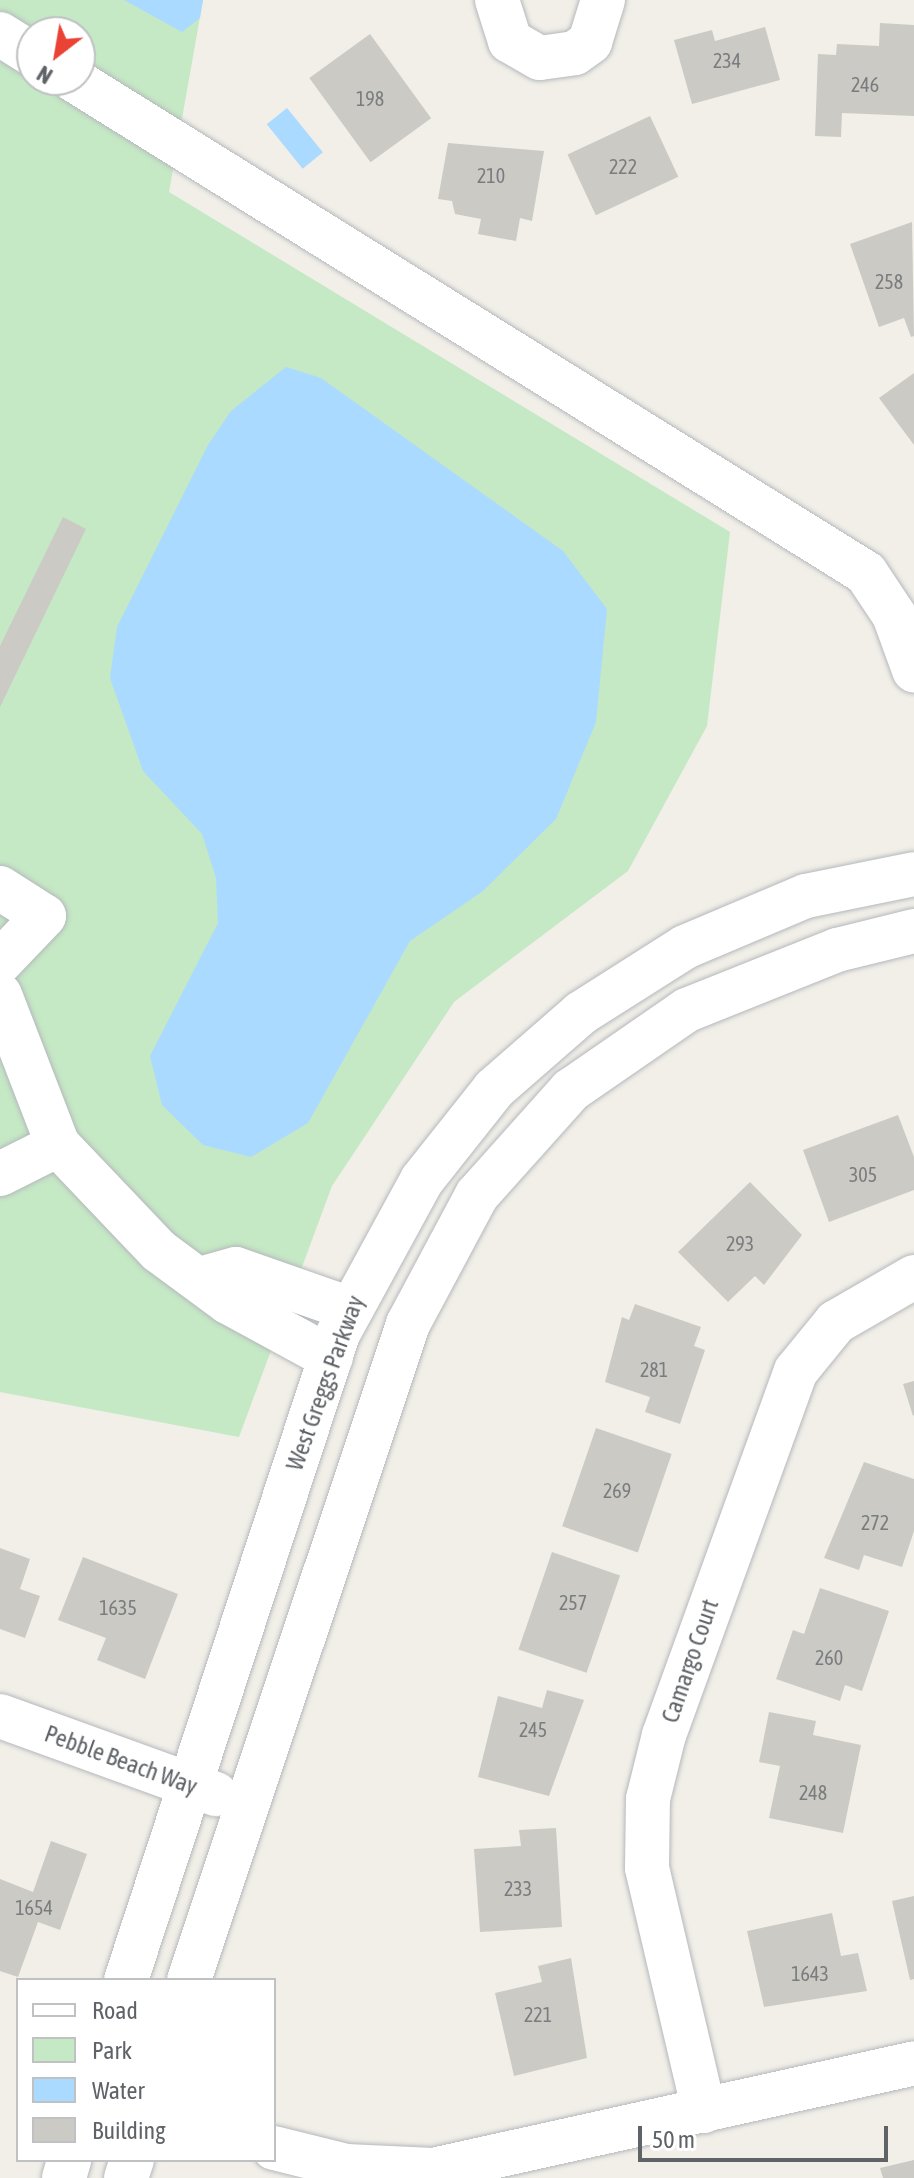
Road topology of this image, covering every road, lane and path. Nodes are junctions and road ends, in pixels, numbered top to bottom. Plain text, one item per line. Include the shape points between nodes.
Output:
1 (497, 0) edge
2 (603, 0) edge
3 (96, 94) edge
4 (914, 670) edge
5 (914, 874) edge
6 (0, 888) edge
7 (914, 931) edge
8 (0, 962) edge
9 (0, 995) edge
10 (58, 1145) junction
11 (0, 1174) edge
12 (914, 1277) edge
13 (340, 1334) junction
14 (396, 1359) junction
15 (0, 1716) edge
16 (188, 1784) junction
17 (243, 1803) junction
18 (127, 1978) edge
19 (190, 1978) edge
20 (914, 2063) edge
21 (704, 2111) junction
22 (276, 2148) edge

1 - 2 street via 510,41 540,58 559,58 590,42
3 - 4 street via 866,573 894,615
5 - 13 street, West Greggs Parkway via 806,896 685,947 581,1013 494,1089 422,1180
6 - 8 street via 44,916
7 - 14 street via 741,985 687,1010 571,1090 477,1195 440,1257
9 - 10 street
10 - 11 street
10 - 13 street via 159,1251 204,1278 236,1269
12 - 21 street, Camargo Court via 836,1322 796,1371 664,1735 648,1799 647,1868
13 - 14 street
13 - 16 street, West Greggs Parkway
14 - 17 street
15 - 16 street, Pebble Beach Way
16 - 17 street, Pebble Beach Way
16 - 18 street, West Greggs Parkway
17 - 19 street
20 - 21 street
21 - 22 street via 433,2170 346,2166

